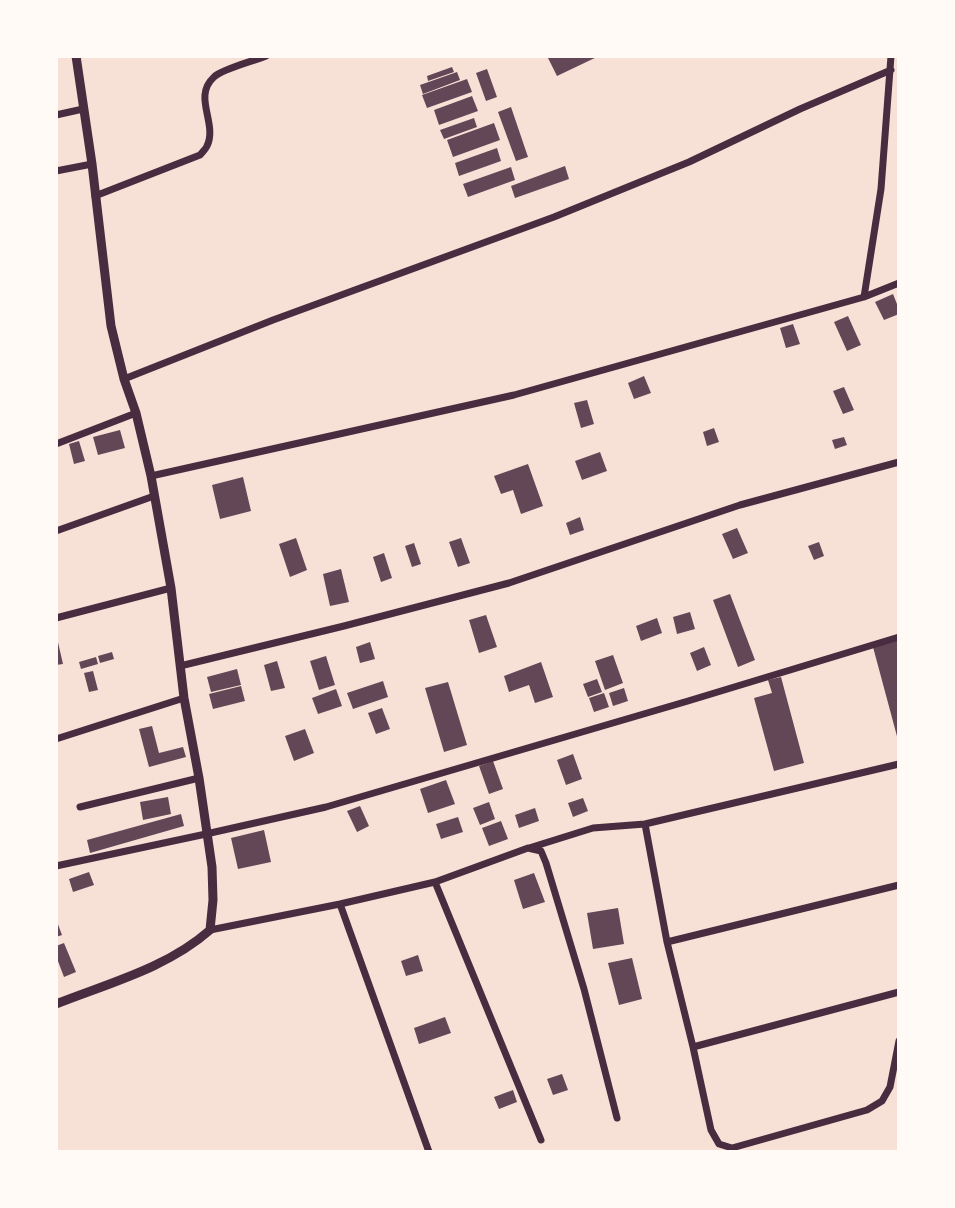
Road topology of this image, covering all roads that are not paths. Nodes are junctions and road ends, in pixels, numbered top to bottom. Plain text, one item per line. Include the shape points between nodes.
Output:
1 (76, 56) edge
2 (266, 56) edge
3 (891, 56) edge
4 (891, 69) junction
5 (83, 109) junction
6 (56, 115) edge
7 (92, 164) junction
8 (56, 172) edge
9 (95, 196) junction
10 (899, 284) edge
11 (864, 297) junction
12 (124, 379) junction
13 (136, 413) junction
14 (56, 444) edge
15 (899, 462) edge
16 (151, 476) junction
17 (155, 496) junction
18 (56, 531) edge
19 (171, 588) junction
20 (56, 618) edge
21 (899, 637) edge
22 (180, 666) junction
23 (184, 698) junction
24 (56, 739) edge
25 (899, 764) edge
26 (199, 778) junction
27 (80, 807) dead end
28 (645, 824) junction
29 (206, 834) junction
30 (528, 848) junction
31 (56, 866) edge
32 (435, 882) junction
33 (899, 885) edge
34 (340, 904) junction
35 (210, 930) junction
36 (667, 942) junction
37 (899, 992) edge
38 (56, 1004) edge
39 (899, 1041) edge
40 (693, 1048) junction
41 (617, 1118) dead end
42 (541, 1140) dead end
43 (429, 1152) edge

1 - 5 street
2 - 9 street via 215,75 207,86 204,96 210,133 200,155
3 - 4 street
4 - 11 street
4 - 12 street via 554,218
5 - 6 street
5 - 7 street
7 - 8 street
7 - 9 street
9 - 12 street via 111,326
10 - 11 street
11 - 16 street via 514,395
12 - 13 street
13 - 14 street
13 - 16 street
15 - 22 street via 740,505 509,583
16 - 17 street
17 - 18 street
17 - 19 street
19 - 20 street
19 - 22 street
21 - 29 street via 326,807
22 - 23 street
23 - 24 street
23 - 26 street
25 - 28 street
26 - 27 street
26 - 29 street
28 - 30 street via 593,828
28 - 36 street
29 - 31 street
29 - 35 street via 212,867
30 - 32 street
30 - 41 street via 541,851 546,863
32 - 34 street
32 - 42 street
33 - 36 street
34 - 35 street
34 - 43 street
35 - 38 street via 162,963
36 - 40 street
37 - 40 street
39 - 40 street via 890,1087 882,1101 867,1110 732,1148 719,1144 710,1130

